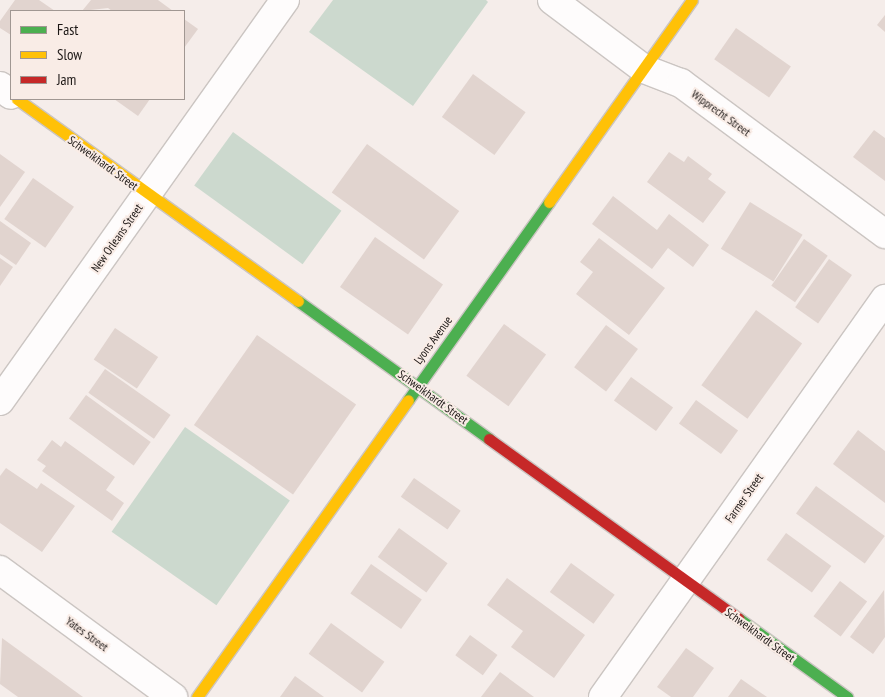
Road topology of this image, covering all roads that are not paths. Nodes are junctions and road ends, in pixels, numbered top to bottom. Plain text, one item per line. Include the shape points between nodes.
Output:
1 (285, 0) edge
2 (552, 0) edge
3 (692, 0) edge
4 (644, 69) junction
5 (0, 86) edge
6 (10, 94) edge
7 (18, 100) edge
8 (147, 195) junction
9 (885, 234) edge
10 (885, 299) edge
11 (417, 386) junction
12 (0, 401) edge
13 (0, 570) edge
14 (686, 581) junction
15 (173, 697) edge
16 (196, 697) edge
17 (603, 697) edge
18 (848, 697) edge

1 - 8 street, New Orleans Street
2 - 4 street, Wipprecht Street
3 - 4 street, Lyons Avenue
4 - 9 street, Wipprecht Street via 681,83
4 - 11 street, Lyons Avenue
5 - 6 street
7 - 8 street, Schweikhardt Street
8 - 11 street, Schweikhardt Street
8 - 12 street, New Orleans Street
10 - 14 street, Farmer Street
11 - 14 street, Schweikhardt Street
11 - 16 street, Lyons Avenue
13 - 15 street, Yates Street
14 - 17 street, Farmer Street
14 - 18 street, Schweikhardt Street

